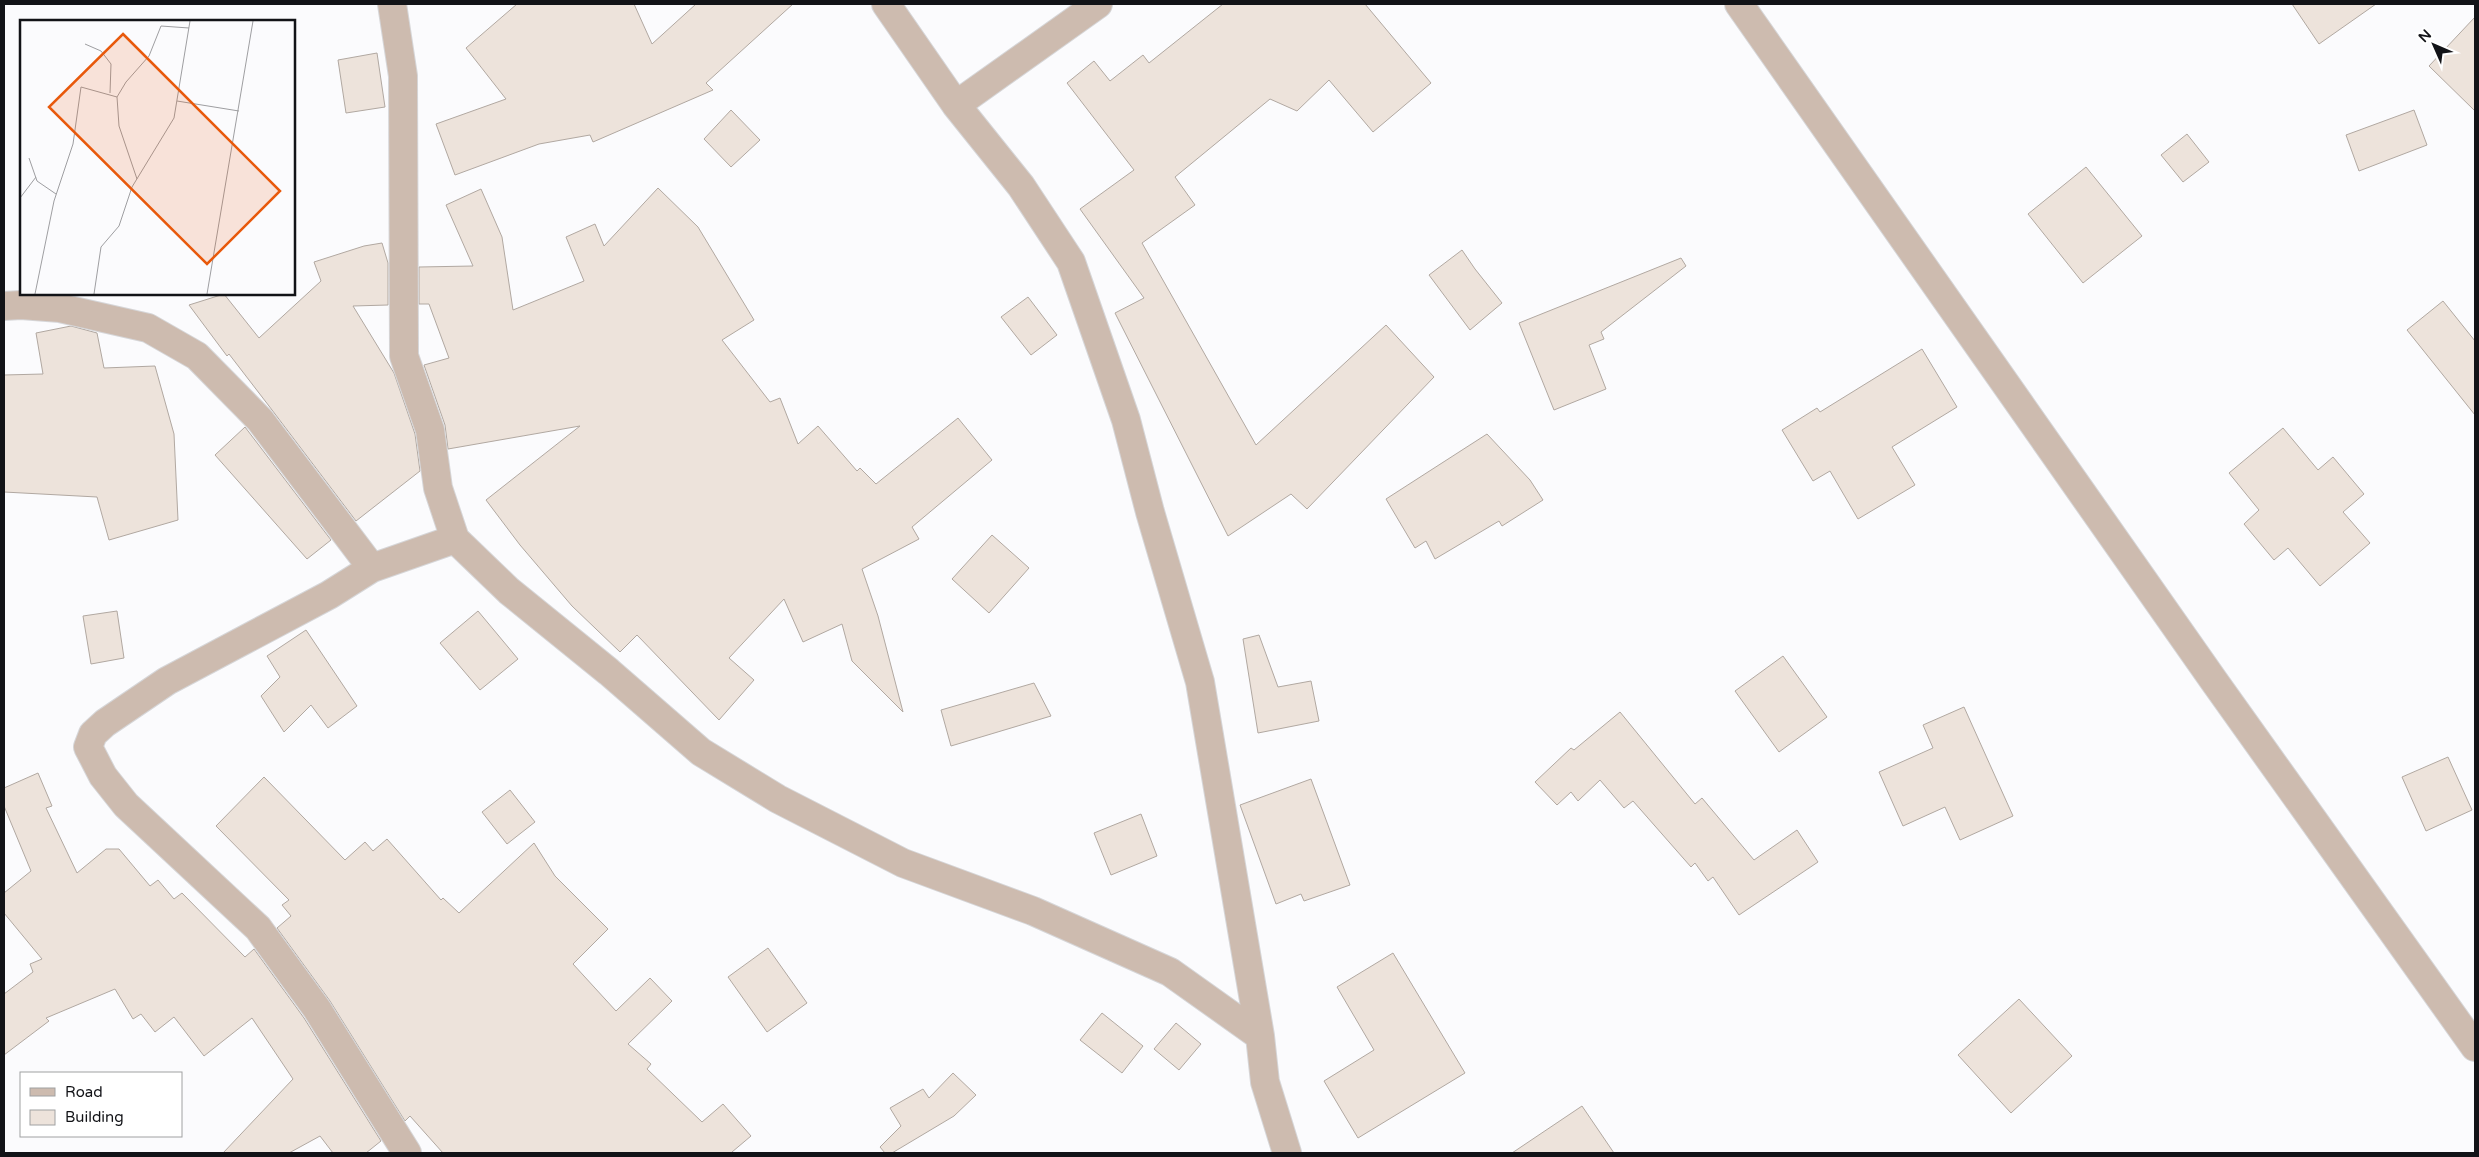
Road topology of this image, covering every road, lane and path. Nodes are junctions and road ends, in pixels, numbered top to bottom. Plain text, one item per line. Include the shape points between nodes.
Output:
1 (392, 4) edge
2 (886, 4) edge
3 (1098, 4) edge
4 (1739, 4) edge
5 (956, 105) junction
6 (4, 306) edge
7 (455, 539) junction
8 (372, 568) junction
9 (1260, 1036) junction
10 (2475, 1046) edge
11 (407, 1153) edge
12 (1287, 1153) edge

1 - 7 street via 403,76 404,356 430,430 438,488
2 - 5 street
3 - 5 street
4 - 10 street
5 - 9 street via 1022,186 1071,262 1126,420 1200,682
6 - 8 street via 60,308 148,328 197,356 260,420
7 - 8 street
7 - 9 street via 509,591 610,672 701,752 778,799 903,863 1033,911 1170,972
8 - 11 street via 329,595 166,681 105,723 93,734 88,746 103,776 126,805 258,928 317,1009
9 - 12 street via 1265,1082

